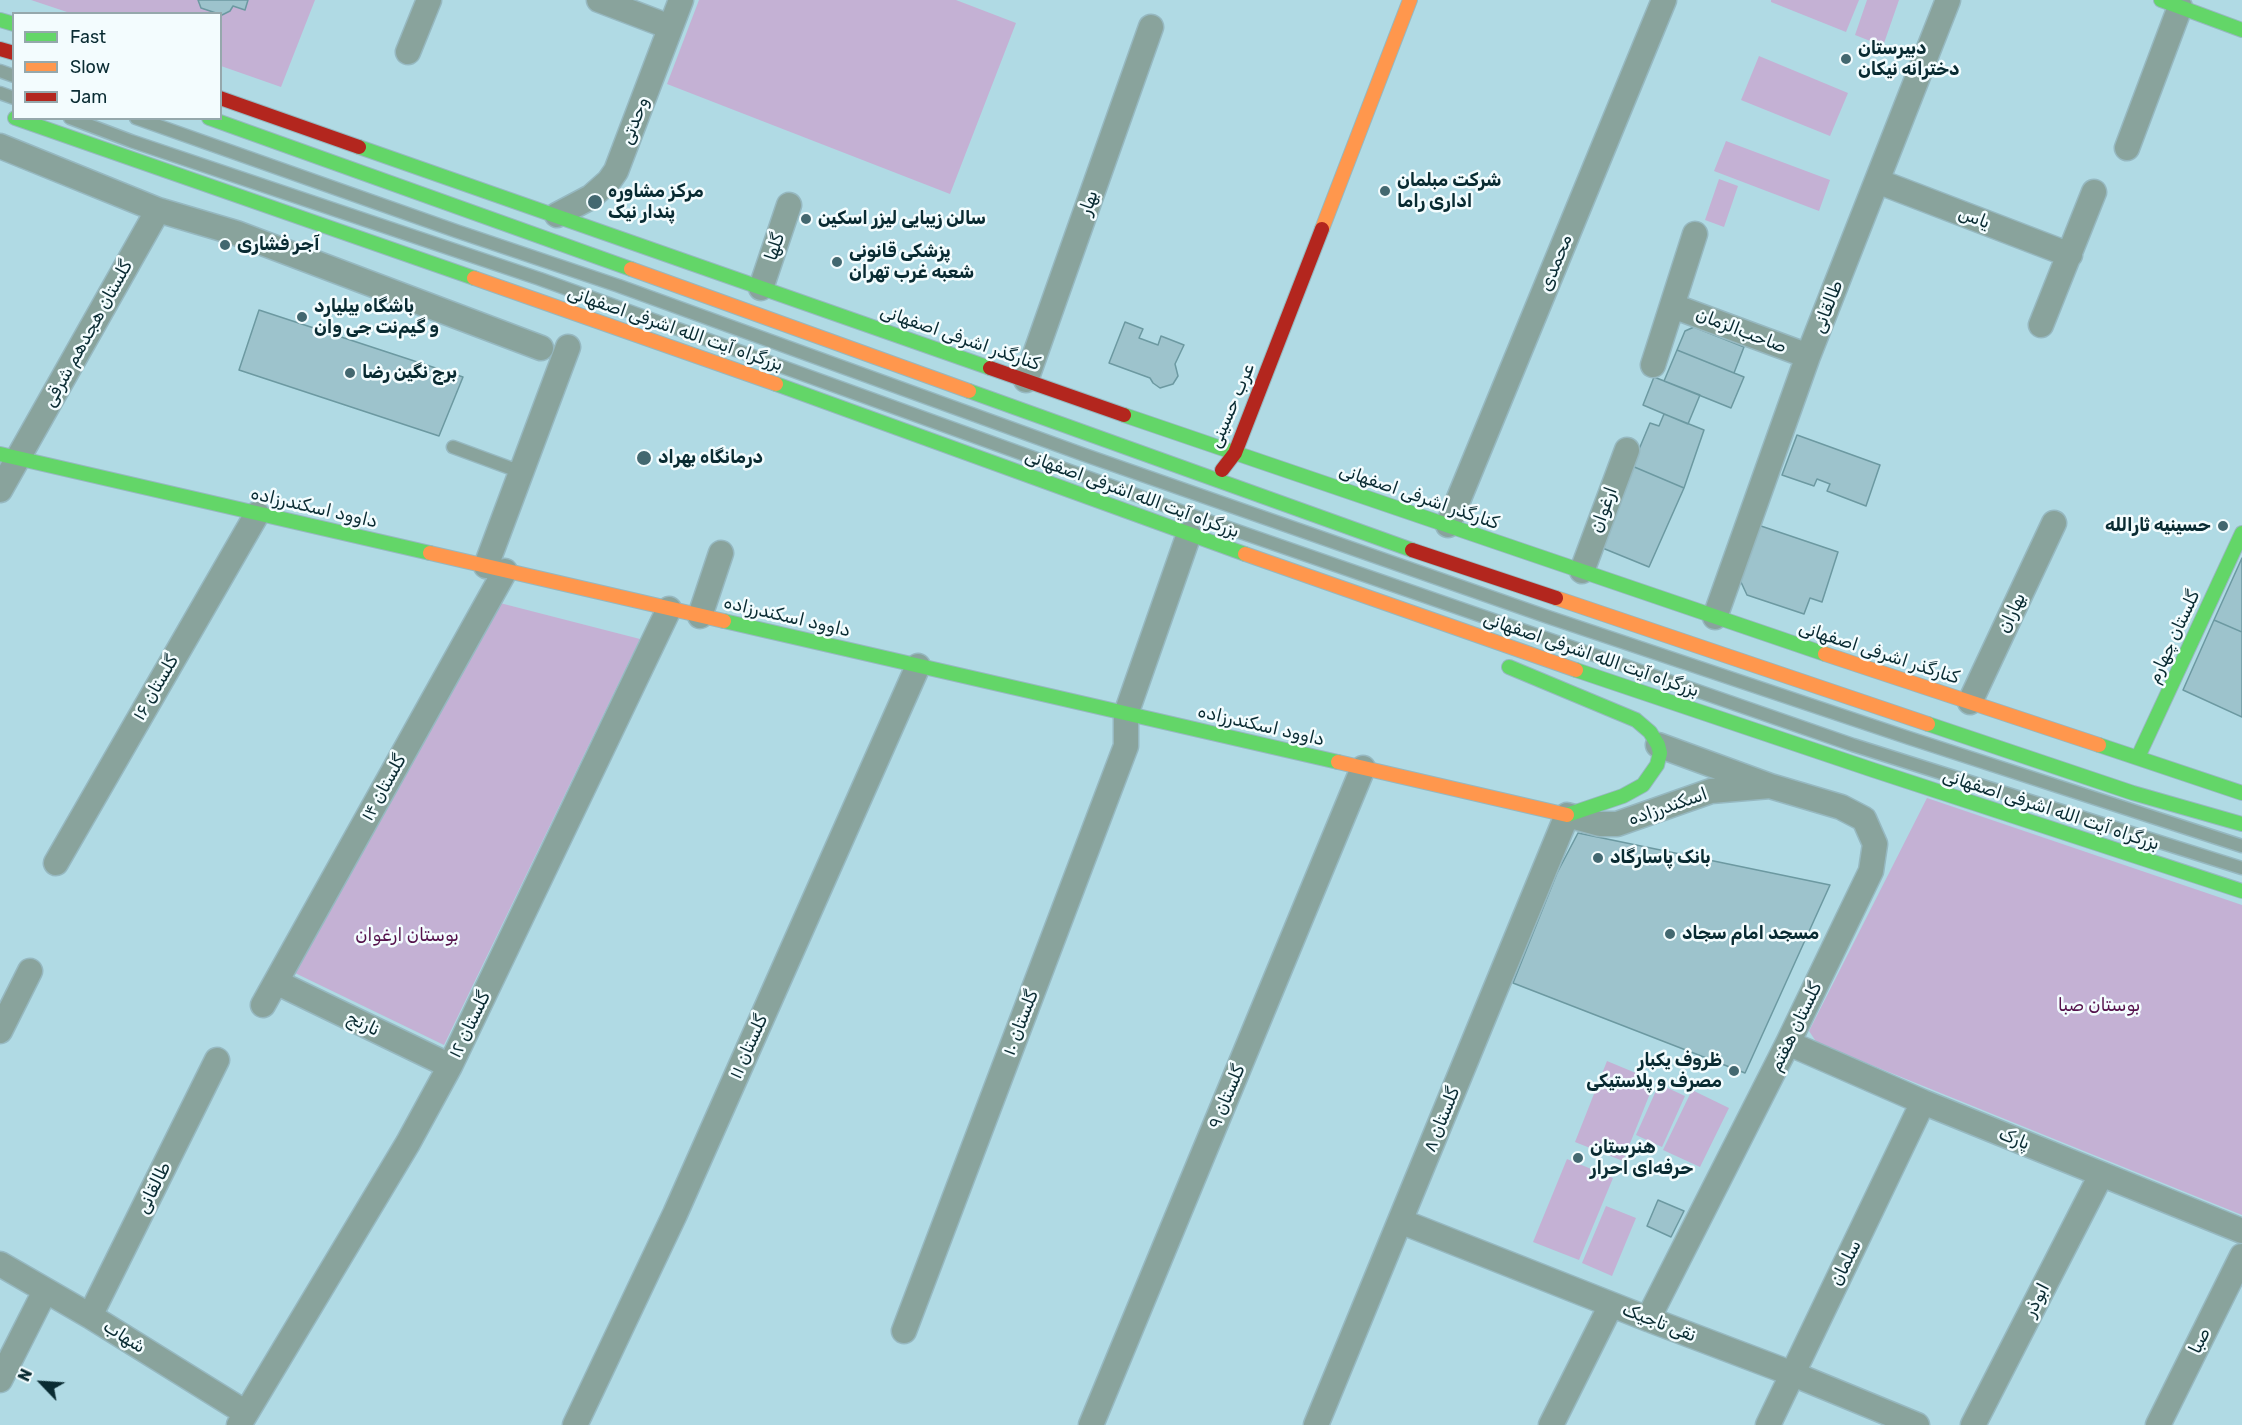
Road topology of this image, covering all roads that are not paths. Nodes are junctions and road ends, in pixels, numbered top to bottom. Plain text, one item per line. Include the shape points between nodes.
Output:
1 (429, 0) edge
2 (599, 0) edge
3 (681, 0) edge
4 (1410, 0) edge
5 (1664, 0) edge
6 (1948, 0) edge
7 (2171, 4) edge
8 (670, 27) junction
9 (1151, 27) dead end
10 (2242, 29) edge
11 (408, 52) dead end
12 (222, 99) edge
13 (253, 110) junction
14 (20, 120) edge
15 (75, 120) edge
16 (142, 120) edge
17 (223, 120) edge
18 (0, 146) edge
19 (2127, 148) dead end
20 (1877, 181) junction
21 (2094, 192) dead end
22 (789, 205) dead end
23 (158, 210) junction
24 (557, 215) junction
25 (588, 226) junction
26 (1695, 234) dead end
27 (579, 250) junction
28 (2070, 255) junction
29 (761, 288) junction
30 (1673, 306) junction
31 (2041, 325) dead end
32 (568, 347) dead end
33 (541, 348) dead end
34 (1808, 356) junction
35 (1653, 365) dead end
36 (1026, 380) junction
37 (1220, 442) junction
38 (453, 447) dead end
39 (1627, 450) dead end
40 (1235, 453) junction
41 (9, 456) edge
42 (520, 472) junction
43 (1214, 480) junction
44 (0, 490) edge
45 (257, 514) junction
46 (2054, 523) dead end
47 (1448, 525) junction
48 (2242, 533) edge
49 (1189, 534) junction
50 (721, 553) dead end
51 (495, 568) junction
52 (1582, 571) junction
53 (669, 609) junction
54 (700, 616) junction
55 (1715, 617) junction
56 (1454, 628) junction
57 (918, 666) junction
58 (1970, 702) junction
59 (1126, 714) junction
60 (1658, 745) junction
61 (2138, 757) junction
62 (1363, 768) junction
63 (1770, 786) junction
64 (2242, 793) edge
65 (1567, 815) junction
66 (2242, 824) edge
67 (2242, 846) edge
68 (56, 863) dead end
69 (2242, 868) edge
70 (2242, 891) edge
71 (30, 971) dead end
72 (276, 982) junction
73 (262, 1005) dead end
74 (0, 1031) edge
75 (1788, 1043) junction
76 (217, 1060) dead end
77 (450, 1066) junction
78 (1923, 1102) junction
79 (2101, 1175) junction
80 (1400, 1221) junction
81 (2242, 1231) edge
82 (2242, 1256) edge
83 (0, 1264) edge
84 (45, 1291) junction
85 (1611, 1305) junction
86 (90, 1316) junction
87 (1648, 1319) junction
88 (904, 1331) dead end
89 (1793, 1374) junction
90 (0, 1380) edge
91 (242, 1419) edge
92 (575, 1425) edge
93 (1091, 1425) edge
94 (1316, 1425) edge
95 (1551, 1425) edge
96 (1768, 1425) edge
97 (1917, 1425) edge
98 (1974, 1425) edge
99 (2158, 1425) edge

1 - 11 street
2 - 8 street
3 - 8 street, وحدتی
4 - 40 main road, عرب حسینی
5 - 47 street, محمدی
6 - 20 street, طالقانی
7 - 10 main road
7 - 19 street
8 - 24 street, وحدتی via 616,171 591,197
9 - 36 street, بهار
12 - 13 main road, کنارگذر اشرفی اصفهانی
13 - 17 main road
13 - 24 main road, کنارگذر اشرفی اصفهانی
14 - 49 main road, بزرگراه آیت الله اشرفی اصفهانی via 754,376
15 - 69 lane via 529,275 1194,516 1853,745
16 - 67 lane via 1490,597
17 - 27 main road
18 - 23 street
20 - 28 street, یاس
20 - 34 street, طالقانی
21 - 28 street
22 - 29 street, گلها
23 - 33 street via 236,233
23 - 41 street, گلستان هجدهم شرقی
24 - 25 main road, کنارگذر اشرفی اصفهانی
25 - 27 main road
25 - 29 main road, کنارگذر اشرفی اصفهانی
26 - 30 street, صاحب‌الزمان
27 - 43 main road
28 - 31 street
29 - 36 main road, کنارگذر اشرفی اصفهانی
30 - 34 street, صاحب‌الزمان
30 - 35 street, صاحب‌الزمان
32 - 42 street, گلستان ۱۴
34 - 55 street, طالقانی
36 - 37 main road, کنارگذر اشرفی اصفهانی
37 - 40 main road, کنارگذر اشرفی اصفهانی
37 - 43 main road, عرب حسینی
38 - 42 lane
39 - 52 street, ارغوان
40 - 43 main road, عرب حسینی
40 - 47 main road, کنارگذر اشرفی اصفهانی
41 - 44 street, گلستان هجدهم شرقی
41 - 45 main road, داوود اسکندرزاده
42 - 51 street, گلستان ۱۴
43 - 66 main road via 2122,789
45 - 51 main road, داوود اسکندرزاده
45 - 68 street, گلستان ۱۶
46 - 58 street, بهاران
47 - 52 main road, کنارگذر اشرفی اصفهانی
48 - 61 main road, گلستان چهارم
49 - 56 main road, بزرگراه آیت الله اشرفی اصفهانی
49 - 59 street, گلستان ۱۰
50 - 54 street
51 - 53 main road, داوود اسکندرزاده
51 - 72 street, گلستان ۱۴
52 - 55 main road, کنارگذر اشرفی اصفهانی
53 - 54 main road, داوود اسکندرزاده
53 - 77 street, گلستان ۱۲
54 - 57 main road, داوود اسکندرزاده
55 - 58 main road, کنارگذر اشرفی اصفهانی
56 - 60 main road via 1512,669 1636,720
56 - 70 main road, بزرگراه آیت الله اشرفی اصفهانی
57 - 59 main road, داوود اسکندرزاده
57 - 92 street, گلستان ۱۱ via 675,1214
58 - 61 main road, کنارگذر اشرفی اصفهانی
59 - 62 main road, داوود اسکندرزاده
59 - 88 street, گلستان ۱۰ via 1126,746
60 - 63 street, گلستان هفتم
60 - 65 main road via 1657,765 1643,784 1623,796
61 - 64 main road, کنارگذر اشرفی اصفهانی
62 - 65 main road, داوود اسکندرزاده
62 - 93 street, گلستان ۹
63 - 65 street, اسکندرزاده via 1711,791 1617,824 1600,824
63 - 75 street, گلستان هفتم via 1858,814 1875,844 1871,871
65 - 80 street, گلستان ٨
71 - 74 street
72 - 73 street, گلستان ۱۴
72 - 77 street, نارنج
75 - 78 street, پارک
75 - 87 street, گلستان هفتم
76 - 86 street, طالقانی
77 - 91 street, گلستان ۱۲
78 - 79 street, پارک
78 - 89 street, سلمان
79 - 81 street, پارک
79 - 98 street, ابوذر
80 - 85 street, نقی تاجیک
80 - 94 street, گلستان ٨
82 - 99 street, صبا
83 - 84 street, شهاب
84 - 86 street, شهاب
84 - 90 street
85 - 87 street, نقی تاجیک
85 - 95 street
86 - 91 street, شهاب
87 - 89 street, نقی تاجیک
89 - 96 street, سلمان
89 - 97 street, نقی تاجیک

